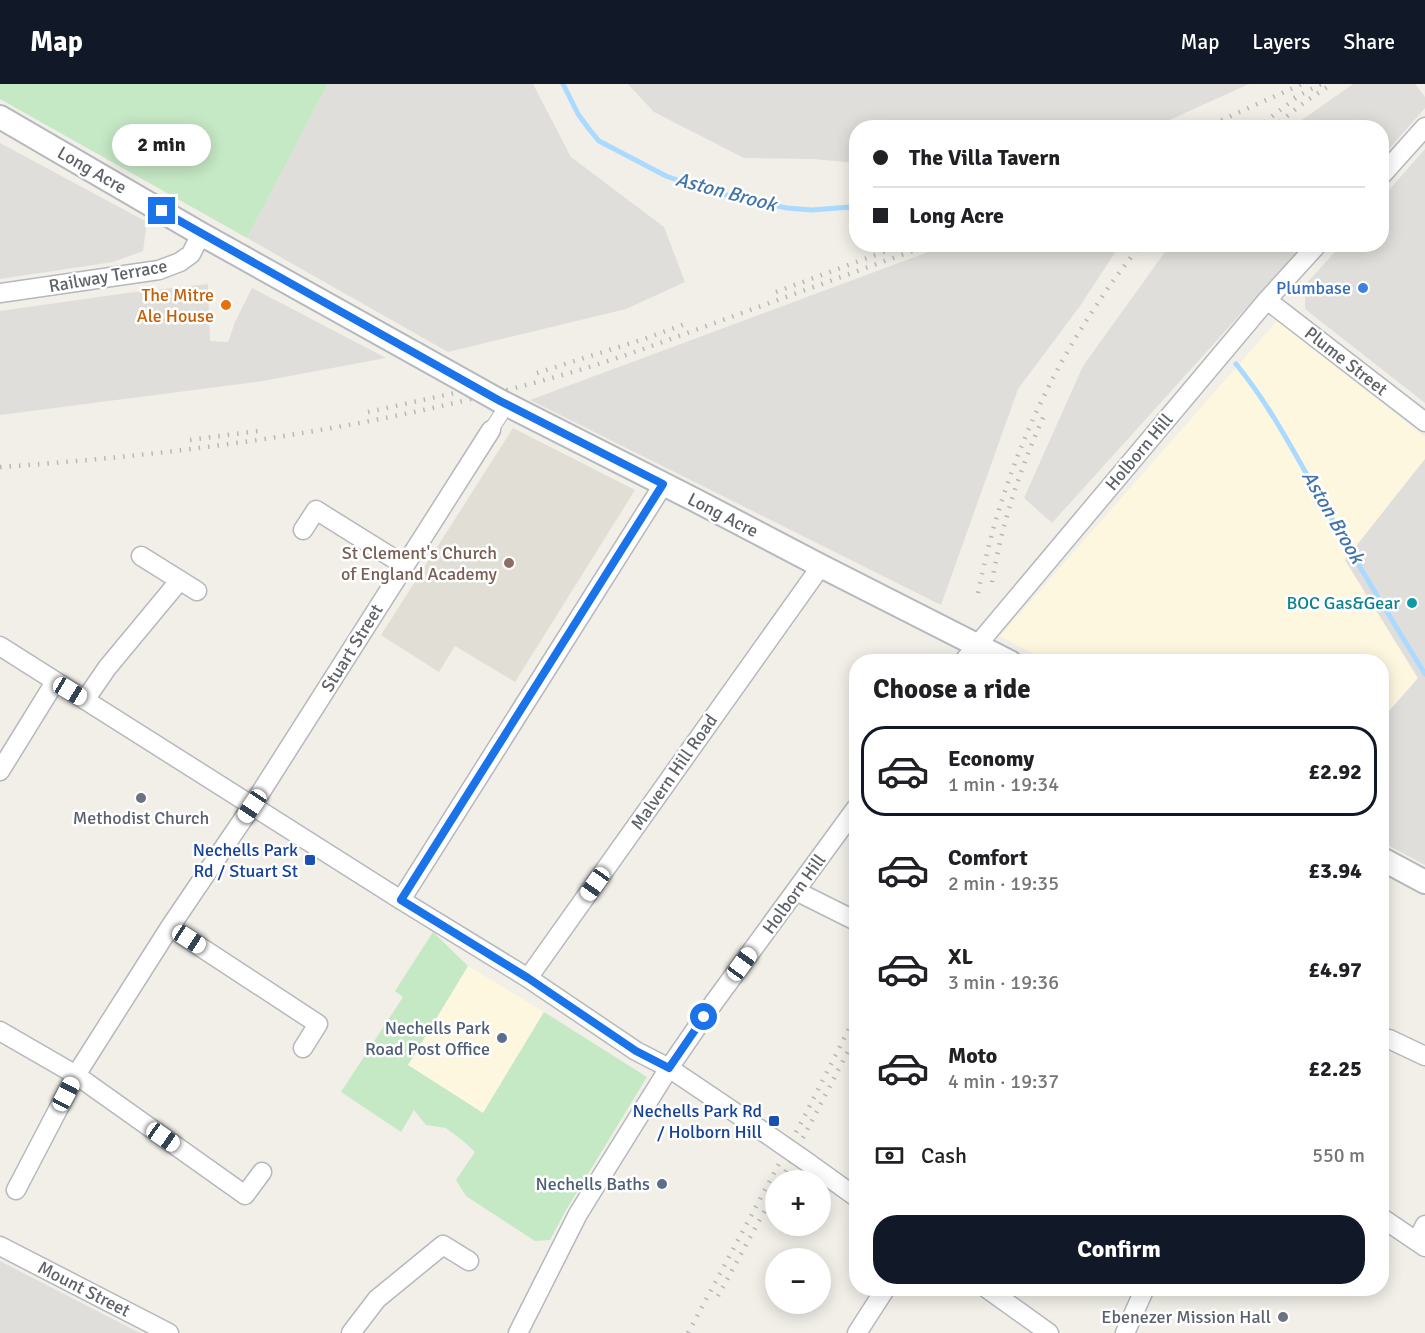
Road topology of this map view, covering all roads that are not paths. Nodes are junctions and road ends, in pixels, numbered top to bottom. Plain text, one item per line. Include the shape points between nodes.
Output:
1 (0, 117) edge
2 (1425, 128) edge
3 (1389, 167) edge
4 (201, 234) junction
5 (1311, 252) edge
6 (0, 293) edge
7 (1267, 300) junction
8 (503, 403) junction
9 (1425, 422) edge
10 (491, 430) joint
11 (663, 484) junction
12 (303, 530) dead end
13 (141, 556) dead end
14 (404, 565) junction
15 (821, 566) junction
16 (180, 580) junction
17 (197, 591) dead end
18 (0, 646) edge
19 (970, 653) edge
20 (55, 682) junction
21 (85, 700) junction
22 (0, 771) edge
23 (252, 806) junction
24 (849, 818) edge
25 (1389, 863) edge
26 (1425, 882) edge
27 (796, 891) junction
28 (401, 900) junction
29 (849, 918) edge
30 (170, 927) junction
31 (528, 978) junction
32 (0, 1031) edge
33 (1389, 1039) dead end
34 (303, 1048) dead end
35 (1425, 1056) edge
36 (669, 1068) junction
37 (76, 1075) junction
38 (262, 1172) dead end
39 (16, 1190) dead end
40 (849, 1192) edge
41 (1389, 1222) edge
42 (1422, 1238) edge
43 (0, 1246) edge
44 (469, 1261) dead end
45 (881, 1296) edge
46 (997, 1296) edge
47 (1141, 1296) edge
48 (169, 1333) edge
49 (351, 1333) edge
50 (518, 1333) edge
51 (857, 1333) edge
52 (1049, 1333) edge
53 (1125, 1333) edge

1 - 4 street, Long Acre
2 - 3 street
4 - 6 street, Railway Terrace via 191,255 159,270
4 - 8 street, Long Acre, bridge
5 - 7 street, Holborn Hill
7 - 9 street, Plume Street
7 - 19 street, Holborn Hill
8 - 10 street
8 - 11 street, Long Acre
10 - 14 street, Stuart Street
11 - 15 street, Long Acre
11 - 28 street
12 - 14 street via 316,510
13 - 16 street
14 - 23 street, Stuart Street
15 - 19 street, Long Acre
15 - 31 street, Malvern Hill Road
16 - 17 street
16 - 21 street
18 - 20 street
20 - 21 street
20 - 22 street
21 - 23 street
23 - 28 street
23 - 30 street, Stuart Street
24 - 27 street, Holborn Hill
25 - 26 street
27 - 29 street
27 - 36 street, Holborn Hill
28 - 31 street
30 - 34 street via 318,1024
30 - 37 street, Stuart Street
31 - 36 street via 636,1051
32 - 37 street
33 - 35 street
36 - 40 street, bridge
36 - 50 street, Holborn Hill via 578,1214
37 - 38 street via 245,1196
37 - 39 street, Stuart Street
41 - 42 street
43 - 48 street, Mount Street
44 - 49 street via 444,1245 377,1299
45 - 51 street
46 - 52 street
47 - 53 street

